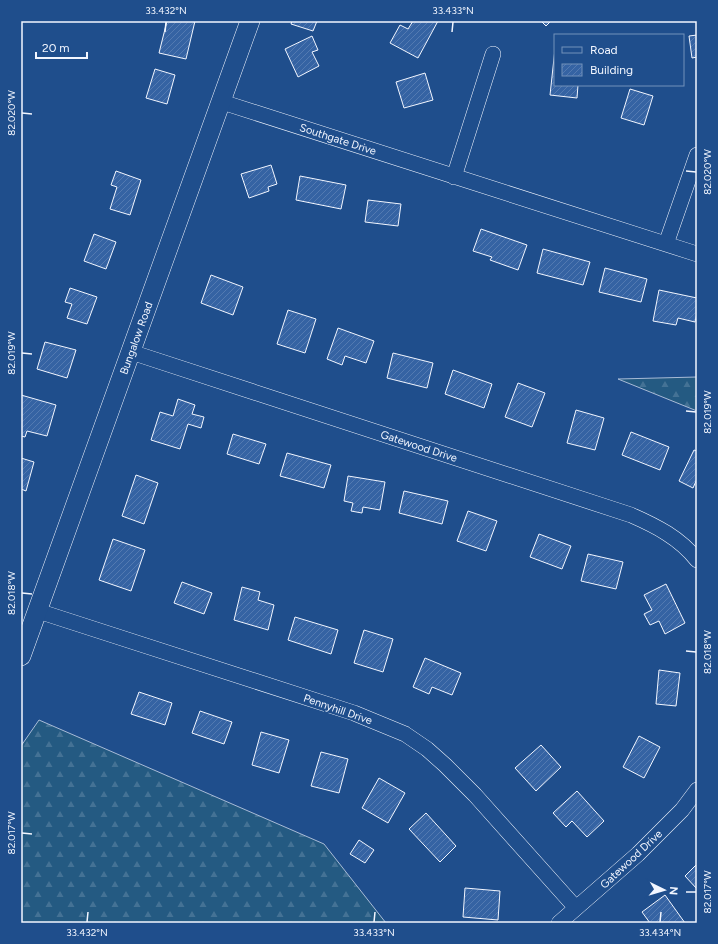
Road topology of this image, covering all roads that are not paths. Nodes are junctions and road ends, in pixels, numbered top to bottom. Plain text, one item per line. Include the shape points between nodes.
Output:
1 (250, 21) edge
2 (493, 54) dead end
3 (222, 102) junction
4 (697, 155) edge
5 (454, 177) junction
6 (666, 244) junction
7 (697, 254) edge
8 (131, 352) junction
9 (697, 560) edge
10 (38, 611) junction
11 (21, 656) edge
12 (697, 790) edge
13 (576, 908) junction
14 (559, 923) edge

1 - 3 street, Bungalow Road
2 - 5 street
3 - 5 street, Southgate Drive
3 - 8 street, Bungalow Road
4 - 6 street
5 - 6 street, Southgate Drive
6 - 7 street, Southgate Drive
8 - 9 street, Gatewood Drive via 631,515 669,534
8 - 10 street, Bungalow Road
10 - 11 street, Bungalow Road
10 - 13 street, Pennyhill Drive via 354,713 405,734 427,749 450,770
12 - 13 street, Gatewood Drive via 682,810 638,854
13 - 14 street, Gatewood Drive

